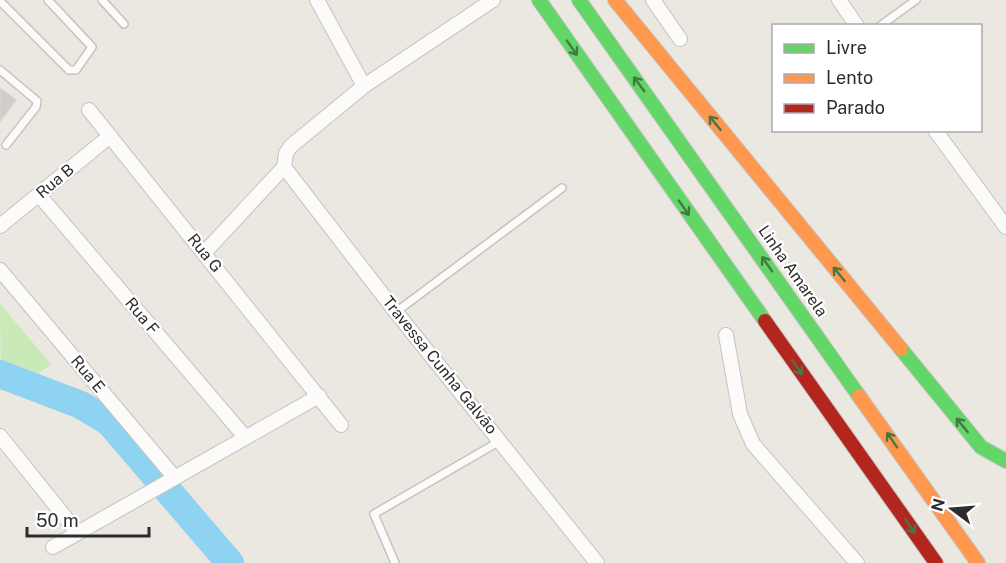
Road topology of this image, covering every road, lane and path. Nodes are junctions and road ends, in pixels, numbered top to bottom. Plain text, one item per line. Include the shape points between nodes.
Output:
1 (48, 0) edge
2 (102, 0) edge
3 (317, 0) edge
4 (492, 0) edge
5 (539, 0) edge
6 (579, 0) edge
7 (615, 0) edge
8 (653, 0) edge
9 (839, 0) edge
10 (916, 0) edge
11 (0, 2) edge
12 (124, 24) dead end
13 (856, 24) edge
14 (883, 24) edge
15 (680, 39) dead end
16 (0, 69) edge
17 (364, 86) junction
18 (89, 110) dead end
19 (936, 132) edge
20 (110, 135) junction
21 (6, 145) dead end
22 (284, 167) junction
23 (562, 188) dead end
24 (39, 195) junction
25 (0, 226) edge
26 (1006, 227) edge
27 (205, 252) junction
28 (0, 270) edge
29 (396, 312) junction
30 (726, 335) dead end
31 (319, 396) junction
32 (341, 425) dead end
33 (0, 436) edge
34 (245, 437) junction
35 (501, 440) junction
36 (1006, 461) edge
37 (175, 478) junction
38 (77, 532) junction
39 (53, 547) dead end
40 (934, 560) edge
41 (395, 563) edge
42 (597, 563) edge
43 (857, 563) edge
44 (978, 563) edge

1 - 11 lane via 92,47 76,70 69,70
2 - 12 lane
3 - 17 street
4 - 17 street
5 -> 40 highway
44 -> 6 highway, Linha Amarela
36 -> 7 highway via 981,447
8 - 15 street
9 - 13 street
10 - 14 lane
16 - 21 lane via 37,101
17 - 22 street via 291,146
18 - 20 street, Rua G
19 - 26 street
20 - 24 street, Rua B
20 - 27 street, Rua G
22 - 27 street
22 - 29 street, Travessa Cunha Galvão
23 - 29 lane
24 - 25 street, Rua B
24 - 34 street, Rua F
27 - 31 street, Rua G
28 - 37 street, Rua E
29 - 35 street, Travessa Cunha Galvão
30 - 43 street via 740,414 753,444
31 - 32 street, Rua G
31 - 34 street
33 - 38 street
34 - 37 street
35 - 41 lane via 374,514
35 - 42 street, Travessa Cunha Galvão
37 - 38 street
38 - 39 street

